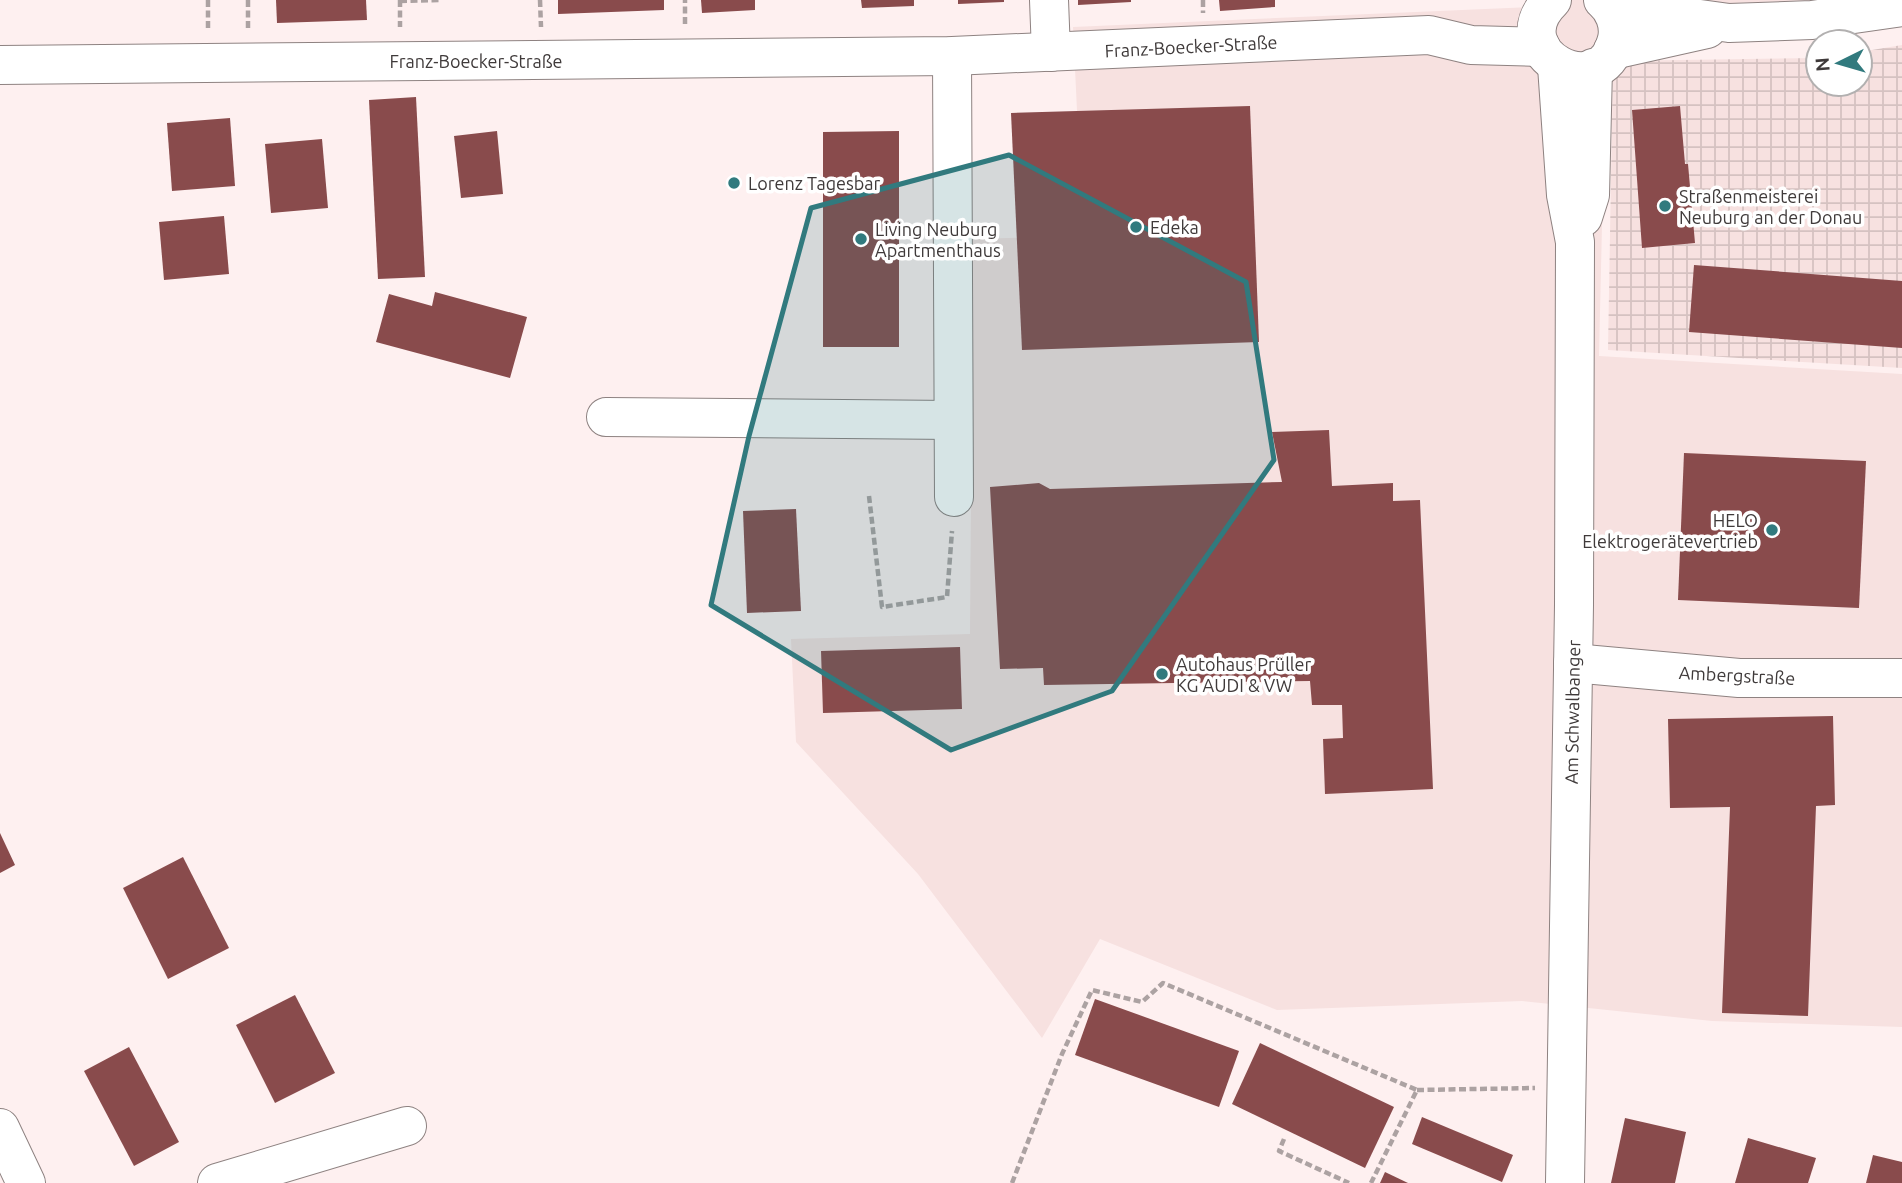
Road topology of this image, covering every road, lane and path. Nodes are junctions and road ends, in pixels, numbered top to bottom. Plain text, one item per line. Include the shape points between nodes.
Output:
1 (441, 0) edge
2 (1049, 0) edge
3 (400, 1) edge
4 (1608, 7) edge
5 (1902, 7) edge
6 (1846, 8) edge
7 (1729, 23) junction
8 (1566, 42) edge
9 (1051, 52) junction
10 (952, 56) junction
11 (0, 65) edge
12 (606, 417) dead end
13 (953, 420) junction
14 (869, 496) dead end
15 (954, 497) joint
16 (1573, 663) junction
17 (1902, 678) edge
18 (1567, 1089) junction
19 (1417, 1090) junction
20 (407, 1126) dead end
21 (0, 1128) edge
22 (1284, 1139) dead end
23 (26, 1183) edge
24 (218, 1183) edge
25 (1012, 1183) edge
26 (1349, 1183) edge
27 (1371, 1183) edge
28 (1565, 1183) edge

1 - 3 path
2 - 9 street
4 - 7 street
4 - 8 street, Am Schwalbanger via 1618,32
5 - 6 street
6 - 7 street via 1812,20
7 - 8 street, Franz-Boecker-Straße
8 - 9 street, Franz-Boecker-Straße via 1471,45 1429,35
8 - 16 street, Am Schwalbanger via 1566,195 1574,242
9 - 10 street, Franz-Boecker-Straße
10 - 11 street, Franz-Boecker-Straße
10 - 13 street
12 - 13 street
13 - 15 street
14 - 15 path via 882,607 947,597
16 - 17 street, Ambergstraße via 1739,678
16 - 18 street, Am Schwalbanger
18 - 19 path
18 - 28 street, Am Schwalbanger
19 - 25 path via 1163,983 1142,1002 1092,990
19 - 27 path
20 - 24 street
21 - 23 street
22 - 26 path via 1279,1152

